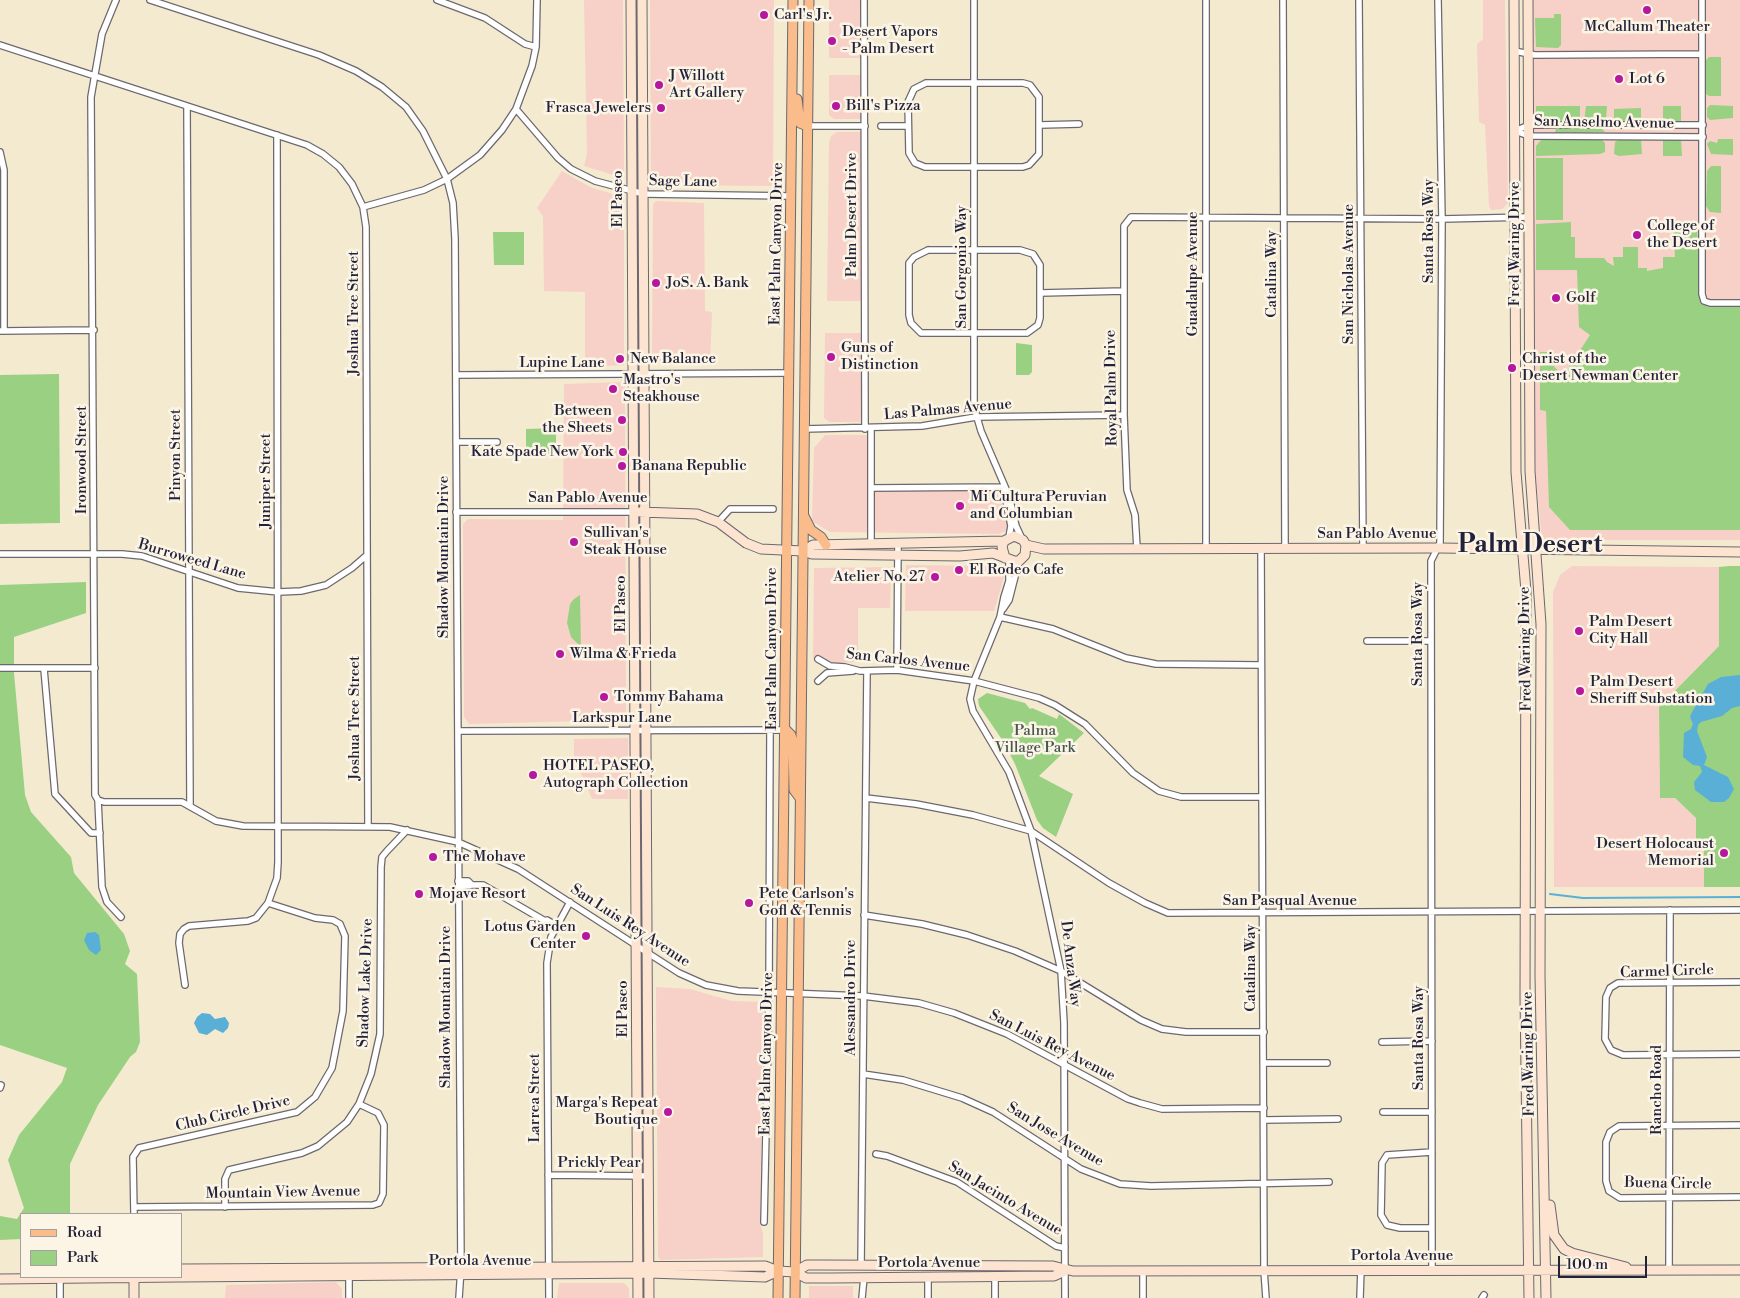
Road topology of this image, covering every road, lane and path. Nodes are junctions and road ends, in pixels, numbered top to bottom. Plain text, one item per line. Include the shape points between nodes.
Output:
1 (116, 0) edge
2 (150, 0) edge
3 (437, 0) edge
4 (536, 0) edge
5 (631, 0) edge
6 (642, 0) edge
7 (793, 0) edge
8 (809, 0) edge
9 (864, 0) edge
10 (974, 0) edge
11 (1206, 0) edge
12 (1283, 0) edge
13 (1359, 0) edge
14 (1438, 0) edge
15 (1514, 0) edge
16 (1528, 0) edge
17 (1702, 0) edge
18 (0, 45) edge
19 (536, 47) junction
20 (1514, 51) junction
21 (1528, 53) junction
22 (1702, 54) junction
23 (793, 71) junction
24 (94, 76) junction
25 (974, 82) junction
26 (187, 106) junction
27 (516, 109) junction
28 (1079, 124) dead end
29 (1040, 125) junction
30 (1529, 125) junction
31 (1703, 125) junction
32 (807, 126) junction
33 (865, 126) junction
34 (881, 126) dead end
35 (908, 126) junction
36 (1515, 131) junction
37 (277, 135) junction
38 (1529, 136) junction
39 (1703, 137) junction
40 (0, 152) edge
41 (974, 166) junction
42 (447, 179) junction
43 (632, 192) junction
44 (644, 194) junction
45 (791, 196) junction
46 (362, 207) junction
47 (1515, 217) junction
48 (1529, 217) junction
49 (1206, 218) junction
50 (1285, 219) junction
51 (1361, 219) junction
52 (1442, 219) junction
53 (974, 251) junction
54 (805, 269) junction
55 (1124, 291) junction
56 (1040, 293) junction
57 (1740, 303) edge
58 (94, 330) junction
59 (2, 331) edge
60 (975, 334) junction
61 (789, 373) junction
62 (456, 375) junction
63 (633, 375) junction
64 (644, 375) junction
65 (1124, 415) junction
66 (976, 417) junction
67 (804, 429) junction
68 (868, 429) junction
69 (456, 442) junction
70 (497, 442) dead end
71 (1004, 487) junction
72 (870, 488) junction
73 (1009, 496) junction
74 (1075, 496) dead end
75 (773, 509) dead end
76 (456, 512) junction
77 (634, 512) junction
78 (645, 512) junction
79 (804, 514) junction
80 (718, 522) junction
81 (1006, 539) junction
82 (1024, 543) junction
83 (898, 544) junction
84 (826, 545) junction
85 (870, 545) junction
86 (1137, 548) junction
87 (1206, 548) junction
88 (1261, 548) junction
89 (1285, 548) junction
90 (1363, 548) junction
91 (1440, 548) junction
92 (1522, 548) junction
93 (1536, 548) junction
94 (1044, 549) junction
95 (786, 551) junction
96 (803, 551) junction
97 (1740, 552) edge
98 (0, 554) edge
99 (95, 554) junction
100 (367, 555) junction
101 (898, 556) junction
102 (1022, 558) junction
103 (1007, 559) junction
104 (189, 572) junction
105 (279, 592) junction
106 (635, 607) junction
107 (645, 607) junction
108 (1002, 611) junction
109 (1000, 617) junction
110 (645, 621) junction
111 (635, 622) junction
112 (1367, 641) dead end
113 (1431, 641) junction
114 (818, 660) dead end
115 (1261, 665) junction
116 (0, 668) edge
117 (95, 668) junction
118 (44, 669) junction
119 (897, 670) junction
120 (864, 671) junction
121 (818, 681) dead end
122 (974, 681) junction
123 (638, 727) junction
124 (770, 729) junction
125 (786, 730) junction
126 (458, 731) junction
127 (646, 731) junction
128 (1262, 797) junction
129 (800, 798) junction
130 (866, 798) junction
131 (98, 800) junction
132 (190, 804) junction
133 (279, 826) junction
134 (368, 827) junction
135 (407, 830) junction
136 (1031, 831) junction
137 (100, 833) junction
138 (458, 842) junction
139 (458, 884) junction
140 (570, 902) junction
141 (268, 903) junction
142 (1542, 910) junction
143 (1670, 910) junction
144 (1740, 910) edge
145 (1526, 911) junction
146 (1263, 913) junction
147 (1432, 913) junction
148 (864, 916) junction
149 (121, 917) dead end
150 (556, 927) junction
151 (637, 947) junction
152 (648, 954) junction
153 (1061, 972) junction
154 (1670, 982) junction
155 (1740, 982) edge
156 (185, 985) dead end
157 (769, 993) junction
158 (782, 994) junction
159 (797, 994) junction
160 (863, 996) junction
161 (1264, 1032) junction
162 (1432, 1041) junction
163 (1382, 1042) dead end
164 (1740, 1054) edge
165 (1670, 1055) junction
166 (1264, 1063) junction
167 (1328, 1063) dead end
168 (1063, 1064) junction
169 (863, 1074) junction
170 (359, 1104) junction
171 (1264, 1108) junction
172 (1383, 1112) dead end
173 (1432, 1112) junction
174 (1338, 1119) dead end
175 (1264, 1120) junction
176 (1669, 1125) junction
177 (1740, 1125) edge
178 (1432, 1152) junction
179 (876, 1154) dead end
180 (1065, 1159) junction
181 (548, 1175) junction
182 (638, 1175) junction
183 (649, 1176) junction
184 (1545, 1177) junction
185 (1329, 1182) dead end
186 (1264, 1184) junction
187 (1668, 1197) junction
188 (1740, 1197) edge
189 (224, 1207) junction
190 (134, 1211) edge
191 (764, 1222) dead end
192 (1432, 1228) junction
193 (1065, 1248) junction
194 (862, 1265) junction
195 (907, 1265) junction
196 (182, 1269) edge
197 (1361, 1269) junction
198 (644, 1270) junction
199 (1065, 1270) junction
200 (1143, 1270) junction
201 (1264, 1270) junction
202 (1432, 1270) junction
203 (1529, 1270) junction
204 (1546, 1270) junction
205 (1638, 1270) junction
206 (1669, 1270) junction
207 (1740, 1270) edge
208 (461, 1271) junction
209 (549, 1271) junction
210 (778, 1272) junction
211 (795, 1272) junction
212 (349, 1276) junction
213 (995, 1276) junction
214 (182, 1277) edge
215 (864, 1277) junction
216 (928, 1277) junction
217 (30, 1278) edge
218 (60, 1278) edge
219 (134, 1278) edge
220 (831, 1278) junction
221 (0, 1279) edge
222 (638, 1295) edge
223 (60, 1298) edge
224 (134, 1298) edge
225 (349, 1298) edge
226 (459, 1298) edge
227 (550, 1298) edge
228 (649, 1298) edge
229 (778, 1298) edge
230 (795, 1298) edge
231 (862, 1298) edge
232 (928, 1298) edge
233 (995, 1298) edge
234 (1065, 1298) edge
235 (1143, 1298) edge
236 (1266, 1298) edge
237 (1360, 1298) edge
238 (1529, 1298) edge
239 (1546, 1298) edge

1 - 24 street, Ironwood Street via 102,34
2 - 42 street, Shadow Mountain Drive via 356,70 406,107 423,131
3 - 19 street via 485,18 525,44
4 - 19 street
5 - 43 street, El Paseo
6 - 44 street, El Paseo
7 - 23 main road, East Palm Canyon Drive
8 - 32 main road, East Palm Canyon Drive
9 - 33 street, Palm Desert Drive
10 - 25 street, San Gorgonio Way
11 - 49 street, Guadalupe Avenue
12 - 50 street, Catalina Way
13 - 51 street, San Nicholas Avenue
14 - 52 street, Santa Rosa Way
15 - 20 street, Fred Waring Drive
16 - 21 street, Fred Waring Drive
17 - 22 street
18 - 24 street, Joshua Tree Street
19 - 27 street
20 - 21 street
20 - 36 street, Fred Waring Drive
21 - 22 street
21 - 30 street, Fred Waring Drive
22 - 31 street
23 - 32 main road via 799,119 802,125
23 - 45 main road, East Palm Canyon Drive
24 - 26 street, Joshua Tree Street
24 - 58 street, Ironwood Street via 91,97
25 - 29 street via 1023,82 1030,85 1039,97
25 - 35 street via 926,82 914,89 908,102
25 - 41 street, San Gorgonio Way
26 - 37 street, Joshua Tree Street
26 - 104 street, Pinyon Street
27 - 42 street via 480,155
27 - 43 street, Sage Lane via 571,169 595,181
28 - 29 street
29 - 41 street via 1039,154 1029,165
30 - 31 street, San Anselmo Avenue
30 - 36 street, San Anselmo Avenue
30 - 38 street, Fred Waring Drive
31 - 39 street
32 - 33 street
32 - 54 main road, East Palm Canyon Drive
33 - 68 street, Palm Desert Drive
34 - 35 street
35 - 41 street via 909,153 914,163
36 - 38 street, San Anselmo Avenue
36 - 47 street, Fred Waring Drive
37 - 46 street, Joshua Tree Street via 307,145 329,158 352,184
37 - 105 street, Juniper Street
38 - 39 street, San Anselmo Avenue
38 - 48 street, Fred Waring Drive
39 - 57 street via 1702,294 1704,301 1710,303
40 - 59 street via 4,170
41 - 53 street, San Gorgonio Way
42 - 46 street via 424,190
42 - 62 street, Shadow Mountain Drive via 453,203 455,239
43 - 44 street, Sage Lane
43 - 63 street, El Paseo
44 - 45 street, Sage Lane
44 - 64 street, El Paseo
45 - 54 main road via 800,200 800,247
45 - 61 main road, East Palm Canyon Drive
46 - 100 street, Joshua Tree Street via 366,227
47 - 48 street
47 - 52 street
47 - 92 street, Fred Waring Drive via 1516,472
48 - 93 street, Fred Waring Drive via 1530,471
49 - 50 street
49 - 55 street, Royal Palm Drive via 1131,217 1124,226
49 - 87 street, Guadalupe Avenue
50 - 51 street
50 - 89 street, Catalina Way
51 - 52 street
51 - 90 street, San Nicholas Avenue
52 - 91 street, Santa Rosa Way
53 - 56 street via 1020,250 1033,254 1040,265
53 - 60 street, San Gorgonio Way
53 - 60 street via 928,250 914,257 910,263 908,315 921,333
54 - 67 main road, East Palm Canyon Drive
55 - 56 street
55 - 65 street, Royal Palm Drive
56 - 60 street via 1040,318 1033,330 1027,333
58 - 59 street
58 - 99 street, Ironwood Street
60 - 66 street, San Gorgonio Way
61 - 64 street, Lupine Lane
61 - 95 main road, East Palm Canyon Drive
62 - 63 street, Lupine Lane
62 - 69 street, Shadow Mountain Drive
63 - 64 street, Lupine Lane
63 - 77 street, El Paseo
64 - 78 street, El Paseo
65 - 66 street, Las Palmas Avenue
65 - 86 street, Royal Palm Drive via 1127,490 1135,516
66 - 68 street, Las Palmas Avenue via 922,426
66 - 71 street, San Gorgonio Way
67 - 68 street, Las Palmas Avenue
67 - 79 main road, East Palm Canyon Drive
68 - 72 street, Palm Desert Drive
69 - 70 street
69 - 76 street, Shadow Mountain Drive
71 - 72 street
71 - 73 street, San Gorgonio Way
71 - 81 street via 1011,526
72 - 85 street, Palm Desert Drive
73 - 74 street
73 - 82 street, San Gorgonio Way
75 - 80 street via 730,509
76 - 77 street, San Pablo Avenue
76 - 126 street, Shadow Mountain Drive
77 - 78 street, San Pablo Avenue
77 - 106 street, El Paseo
78 - 80 street, San Pablo Avenue via 697,514
78 - 107 street, El Paseo
79 - 84 main road via 811,530
79 - 96 main road, East Palm Canyon Drive
80 - 95 street, San Pablo Avenue via 746,543 761,549
81 - 82 street, San Pablo Avenue via 1014,536
81 - 83 street, San Pablo Avenue
81 - 103 street via 1002,547
82 - 94 street, San Pablo Avenue
82 - 102 street
83 - 85 street, San Pablo Avenue
83 - 101 street
84 - 85 street, San Pablo Avenue
84 - 96 street, San Pablo Avenue via 813,545
86 - 87 street, San Pablo Avenue
86 - 94 street, San Pablo Avenue
87 - 88 street, San Pablo Avenue
88 - 89 street, San Pablo Avenue
88 - 115 street, Catalina Way
89 - 90 street, San Pablo Avenue
90 - 91 street, San Pablo Avenue
91 - 92 street, San Pablo Avenue
91 - 113 street, Santa Rosa Way via 1431,561
92 - 93 street, San Pablo Avenue
92 - 145 street, Fred Waring Drive via 1526,601
93 - 97 street, San Pablo Avenue
93 - 142 street, Fred Waring Drive via 1541,624
94 - 102 street, San Pablo Avenue
95 - 96 street, San Pablo Avenue
95 - 125 main road, East Palm Canyon Drive
96 - 101 street, San Pablo Avenue via 812,554
96 - 129 main road, East Palm Canyon Drive
98 - 99 street, Burroweed Lane
99 - 104 street, Burroweed Lane via 142,556
99 - 117 street, Ironwood Street
100 - 105 street, Burroweed Lane via 326,585
100 - 134 street, Joshua Tree Street
101 - 103 street, San Pablo Avenue via 992,553
101 - 119 street
102 - 103 street, San Pablo Avenue
102 - 108 street via 1009,600
103 - 108 street via 1009,582
104 - 105 street, Burroweed Lane via 238,588
104 - 132 street, Pinyon Street
105 - 133 street, Juniper Street
106 - 107 street via 640,612
106 - 111 street, El Paseo
107 - 110 street, El Paseo
108 - 109 street
109 - 115 street via 1052,629 1126,658 1156,664
109 - 122 street
110 - 111 street
110 - 127 street, El Paseo
111 - 123 street, El Paseo
112 - 113 street
113 - 147 street, Santa Rosa Way
114 - 120 street, San Carlos Avenue via 830,666
115 - 128 street, Catalina Way
116 - 118 street
117 - 118 street
117 - 131 street, Ironwood Street via 95,795
118 - 137 street via 55,794 91,833
119 - 120 street, San Carlos Avenue
119 - 122 street, San Carlos Avenue
120 - 121 street via 827,673
120 - 130 street, Alessandro Drive
122 - 128 street, San Carlos Avenue via 1039,698 1068,712 1085,724 1133,773 1159,791 1181,797
122 - 136 street, De Anza Way via 970,699 973,711 1009,772
123 - 126 street, Larkspur Lane
123 - 127 street, Larkspur Lane
123 - 151 street, El Paseo
124 - 125 street, Larkspur Lane
124 - 127 street, Larkspur Lane
124 - 157 street
125 - 129 main road via 793,742 794,790
125 - 158 main road, East Palm Canyon Drive
126 - 138 street, Shadow Mountain Drive
127 - 152 street, El Paseo
128 - 146 street, Catalina Way
129 - 159 main road, East Palm Canyon Drive
130 - 136 street, San Pasqual Avenue via 973,815
130 - 148 street, Alessandro Drive
131 - 132 street
131 - 137 street, Ironwood Street
132 - 133 street, San Luis Rey Avenue via 216,821 243,826
133 - 134 street, San Luis Rey Avenue
133 - 141 street, Juniper Street via 276,878
134 - 135 street, San Luis Rey Avenue
135 - 138 street, San Luis Rey Avenue
135 - 170 street, Shadow Lake Drive via 382,857 380,1034 371,1074
136 - 146 street, San Pasqual Avenue via 1109,883 1168,913
136 - 153 street, De Anza Way
137 - 149 street, Ironwood Street via 102,887 107,902
138 - 139 street, Shadow Mountain Drive
138 - 140 street, San Luis Rey Avenue via 518,869
139 - 150 street via 468,881 472,885 483,885
139 - 208 street, Shadow Mountain Drive
140 - 150 street, Larrea Street
140 - 151 street, San Luis Rey Avenue
141 - 156 street via 256,918 248,921 184,929 179,943
141 - 190 street, Club Circle Drive via 315,918 333,920 340,924 345,936 343,1011 332,1068 315,1097 297,1112 139,1148 133,1157
142 - 143 street, San Pasqual Avenue
142 - 145 street, San Pasqual Avenue
142 - 184 street, Fred Waring Drive via 1540,976
143 - 144 street, San Pasqual Avenue
143 - 154 street, Rancho Road
145 - 147 street, San Pasqual Avenue
145 - 203 street, Fred Waring Drive
146 - 147 street, San Pasqual Avenue
146 - 161 street, Catalina Way
147 - 162 street, Santa Rosa Way
148 - 153 street via 922,924 967,935 1015,951
148 - 160 street, Alessandro Drive
150 - 181 street, Larrea Street via 547,963
151 - 152 street, San Luis Rey Avenue
151 - 182 street, El Paseo
152 - 157 street, San Luis Rey Avenue via 687,978 706,985
152 - 183 street, El Paseo
153 - 161 street via 1162,1029
153 - 168 street, De Anza Way
154 - 155 street, Carmel Circle
154 - 165 street, Rancho Road
154 - 165 street, Carmel Circle via 1618,984 1610,988 1606,997 1605,1039 1611,1050 1622,1055
157 - 158 street, San Luis Rey Avenue
157 - 191 street
158 - 159 street, San Luis Rey Avenue
158 - 210 main road, East Palm Canyon Drive
159 - 160 street, San Luis Rey Avenue
159 - 211 main road, East Palm Canyon Drive
160 - 168 street, San Luis Rey Avenue via 919,1003 954,1013 1007,1034
160 - 169 street, Alessandro Drive
161 - 166 street, Catalina Way
162 - 163 street
162 - 173 street, Santa Rosa Way
164 - 165 street, Carmel Circle
165 - 176 street, Rancho Road
166 - 167 street
166 - 171 street, Catalina Way
168 - 171 street, San Luis Rey Avenue via 1128,1099 1162,1109
168 - 180 street, De Anza Way
169 - 180 street, San Jose Avenue via 903,1080 962,1098 993,1112
169 - 194 street, Alessandro Drive
170 - 189 street, Shadow Lake Drive via 348,1122 318,1146 302,1153 230,1170 225,1179
170 - 189 street, Mountain View Avenue via 378,1114 384,1125 383,1194 379,1202 373,1205
171 - 175 street, Catalina Way
172 - 173 street
173 - 178 street, Santa Rosa Way
174 - 175 street
175 - 186 street, Catalina Way
176 - 177 street, Buena Circle
176 - 187 street, Rancho Road
176 - 187 street, Buena Circle via 1620,1126 1610,1132 1606,1142 1609,1192 1620,1198
178 - 192 street, Santa Rosa Way
178 - 192 street via 1387,1155 1382,1163 1381,1215 1388,1225
179 - 193 street, San Jacinto Avenue via 957,1182 1056,1246
180 - 186 street, San Jose Avenue via 1095,1176 1120,1184
180 - 193 street, De Anza Way
181 - 182 street, Prickly Pear
181 - 209 street, Larrea Street
182 - 183 street, Prickly Pear
182 - 198 street, El Paseo
183 - 198 street, El Paseo via 649,1251
184 - 204 street, Fred Waring Drive
184 - 205 street via 1554,1236 1559,1243 1572,1253
185 - 186 street, San Jose Avenue
186 - 201 street, Catalina Way
187 - 188 street, Buena Circle
187 - 206 street, Rancho Road
189 - 190 street, Mountain View Avenue
192 - 202 street, Santa Rosa Way
193 - 199 street, De Anza Way
194 - 195 street, Portola Avenue
194 - 211 street, Portola Avenue via 807,1265
194 - 220 street via 838,1272
195 - 199 street, Portola Avenue via 1053,1266
195 - 215 street via 893,1270 870,1271
196 - 208 street, Portola Avenue
197 - 201 street, Portola Avenue
197 - 202 street, Portola Avenue
197 - 237 street
198 - 209 street, Portola Avenue
198 - 209 street, Portola Avenue via 599,1274
198 - 210 street, Portola Avenue via 688,1269 765,1277
198 - 222 street, El Paseo
198 - 228 street, El Paseo
199 - 200 street, Portola Avenue
199 - 213 street, Portola Avenue via 1054,1276
199 - 234 street, De Anza Way
200 - 201 street, Portola Avenue
200 - 235 street
201 - 236 street, Catalina Way
202 - 203 street, Portola Avenue
203 - 204 street, Portola Avenue
203 - 238 street, Fred Waring Drive
204 - 205 street, Portola Avenue
204 - 239 street, Fred Waring Drive
205 - 206 street, Portola Avenue
206 - 207 street, Portola Avenue
208 - 209 street, Portola Avenue
208 - 212 street, Portola Avenue
208 - 226 street, Shadow Mountain Drive
209 - 227 street, Larrea Street
210 - 211 street, Portola Avenue
210 - 229 main road, East Palm Canyon Drive
211 - 220 street, Portola Avenue via 806,1278
211 - 230 main road, East Palm Canyon Drive
212 - 214 street, Portola Avenue
212 - 225 street
213 - 216 street, Portola Avenue
213 - 233 street
215 - 216 street, Portola Avenue
215 - 220 street, Portola Avenue
215 - 231 street
216 - 232 street
217 - 221 street, Portola Avenue
218 - 223 street
219 - 224 street

